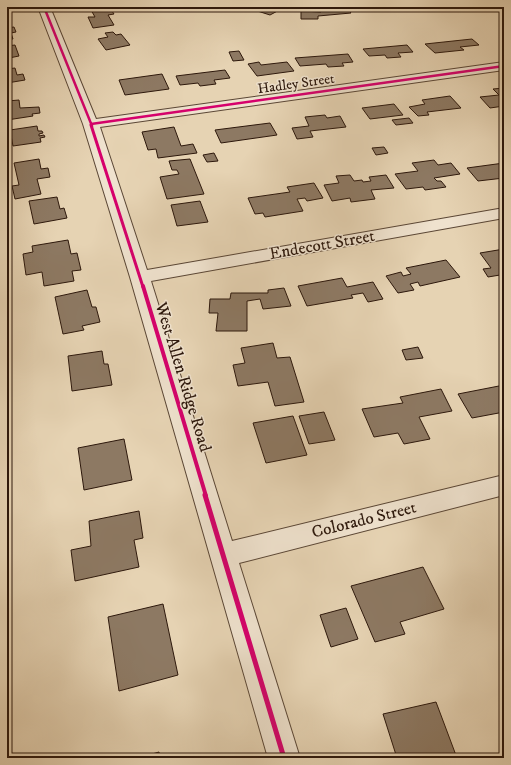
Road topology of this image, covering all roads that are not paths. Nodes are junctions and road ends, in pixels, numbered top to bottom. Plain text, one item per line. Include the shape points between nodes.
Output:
1 (44, 7) edge
2 (504, 66) edge
3 (92, 124) junction
4 (504, 213) edge
5 (140, 276) junction
6 (504, 485) edge
7 (223, 555) junction
8 (284, 758) edge

1 - 3 street, West Allen Ridge Road
2 - 3 street, Hadley Street
3 - 5 street, West Allen Ridge Road
4 - 5 street, Endecott Street
5 - 7 street, West Allen Ridge Road
6 - 7 street, Colorado Street
7 - 8 street, West Allen Ridge Road

